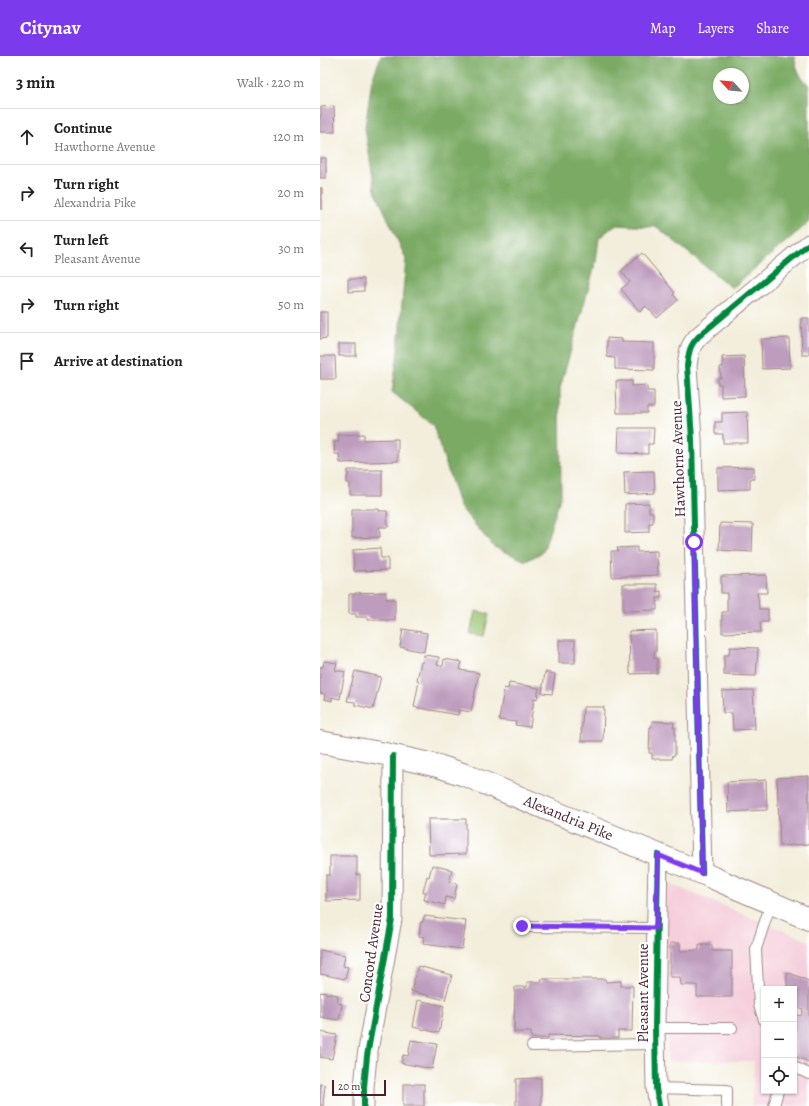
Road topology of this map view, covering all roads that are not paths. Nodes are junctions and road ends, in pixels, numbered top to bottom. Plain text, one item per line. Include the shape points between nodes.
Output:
1 (809, 244) edge
2 (320, 742) edge
3 (393, 756) junction
4 (658, 855) junction
5 (702, 873) junction
6 (771, 903) junction
7 (809, 919) edge
8 (522, 926) dead end
9 (656, 928) junction
10 (761, 1011) edge
11 (732, 1028) dead end
12 (655, 1036) junction
13 (532, 1046) dead end
14 (797, 1068) edge
15 (809, 1074) edge
16 (777, 1094) edge
17 (657, 1097) edge
18 (364, 1106) edge
19 (727, 1106) edge
20 (774, 1106) edge

1 - 5 street, Hawthorne Avenue via 699,336 693,342 688,356
2 - 3 main road, Alexandria Pike
3 - 4 main road, Alexandria Pike via 465,775
3 - 18 street, Concord Avenue via 392,919 367,1056
4 - 5 main road, Alexandria Pike
4 - 9 street, Pleasant Avenue
5 - 6 main road, Alexandria Pike
6 - 7 main road, Alexandria Pike
6 - 10 lane via 756,949
8 - 9 lane
9 - 12 street, Pleasant Avenue
11 - 12 lane
12 - 13 lane
12 - 17 street, Pleasant Avenue
14 - 15 lane
16 - 20 lane
17 - 19 lane via 727,1090

